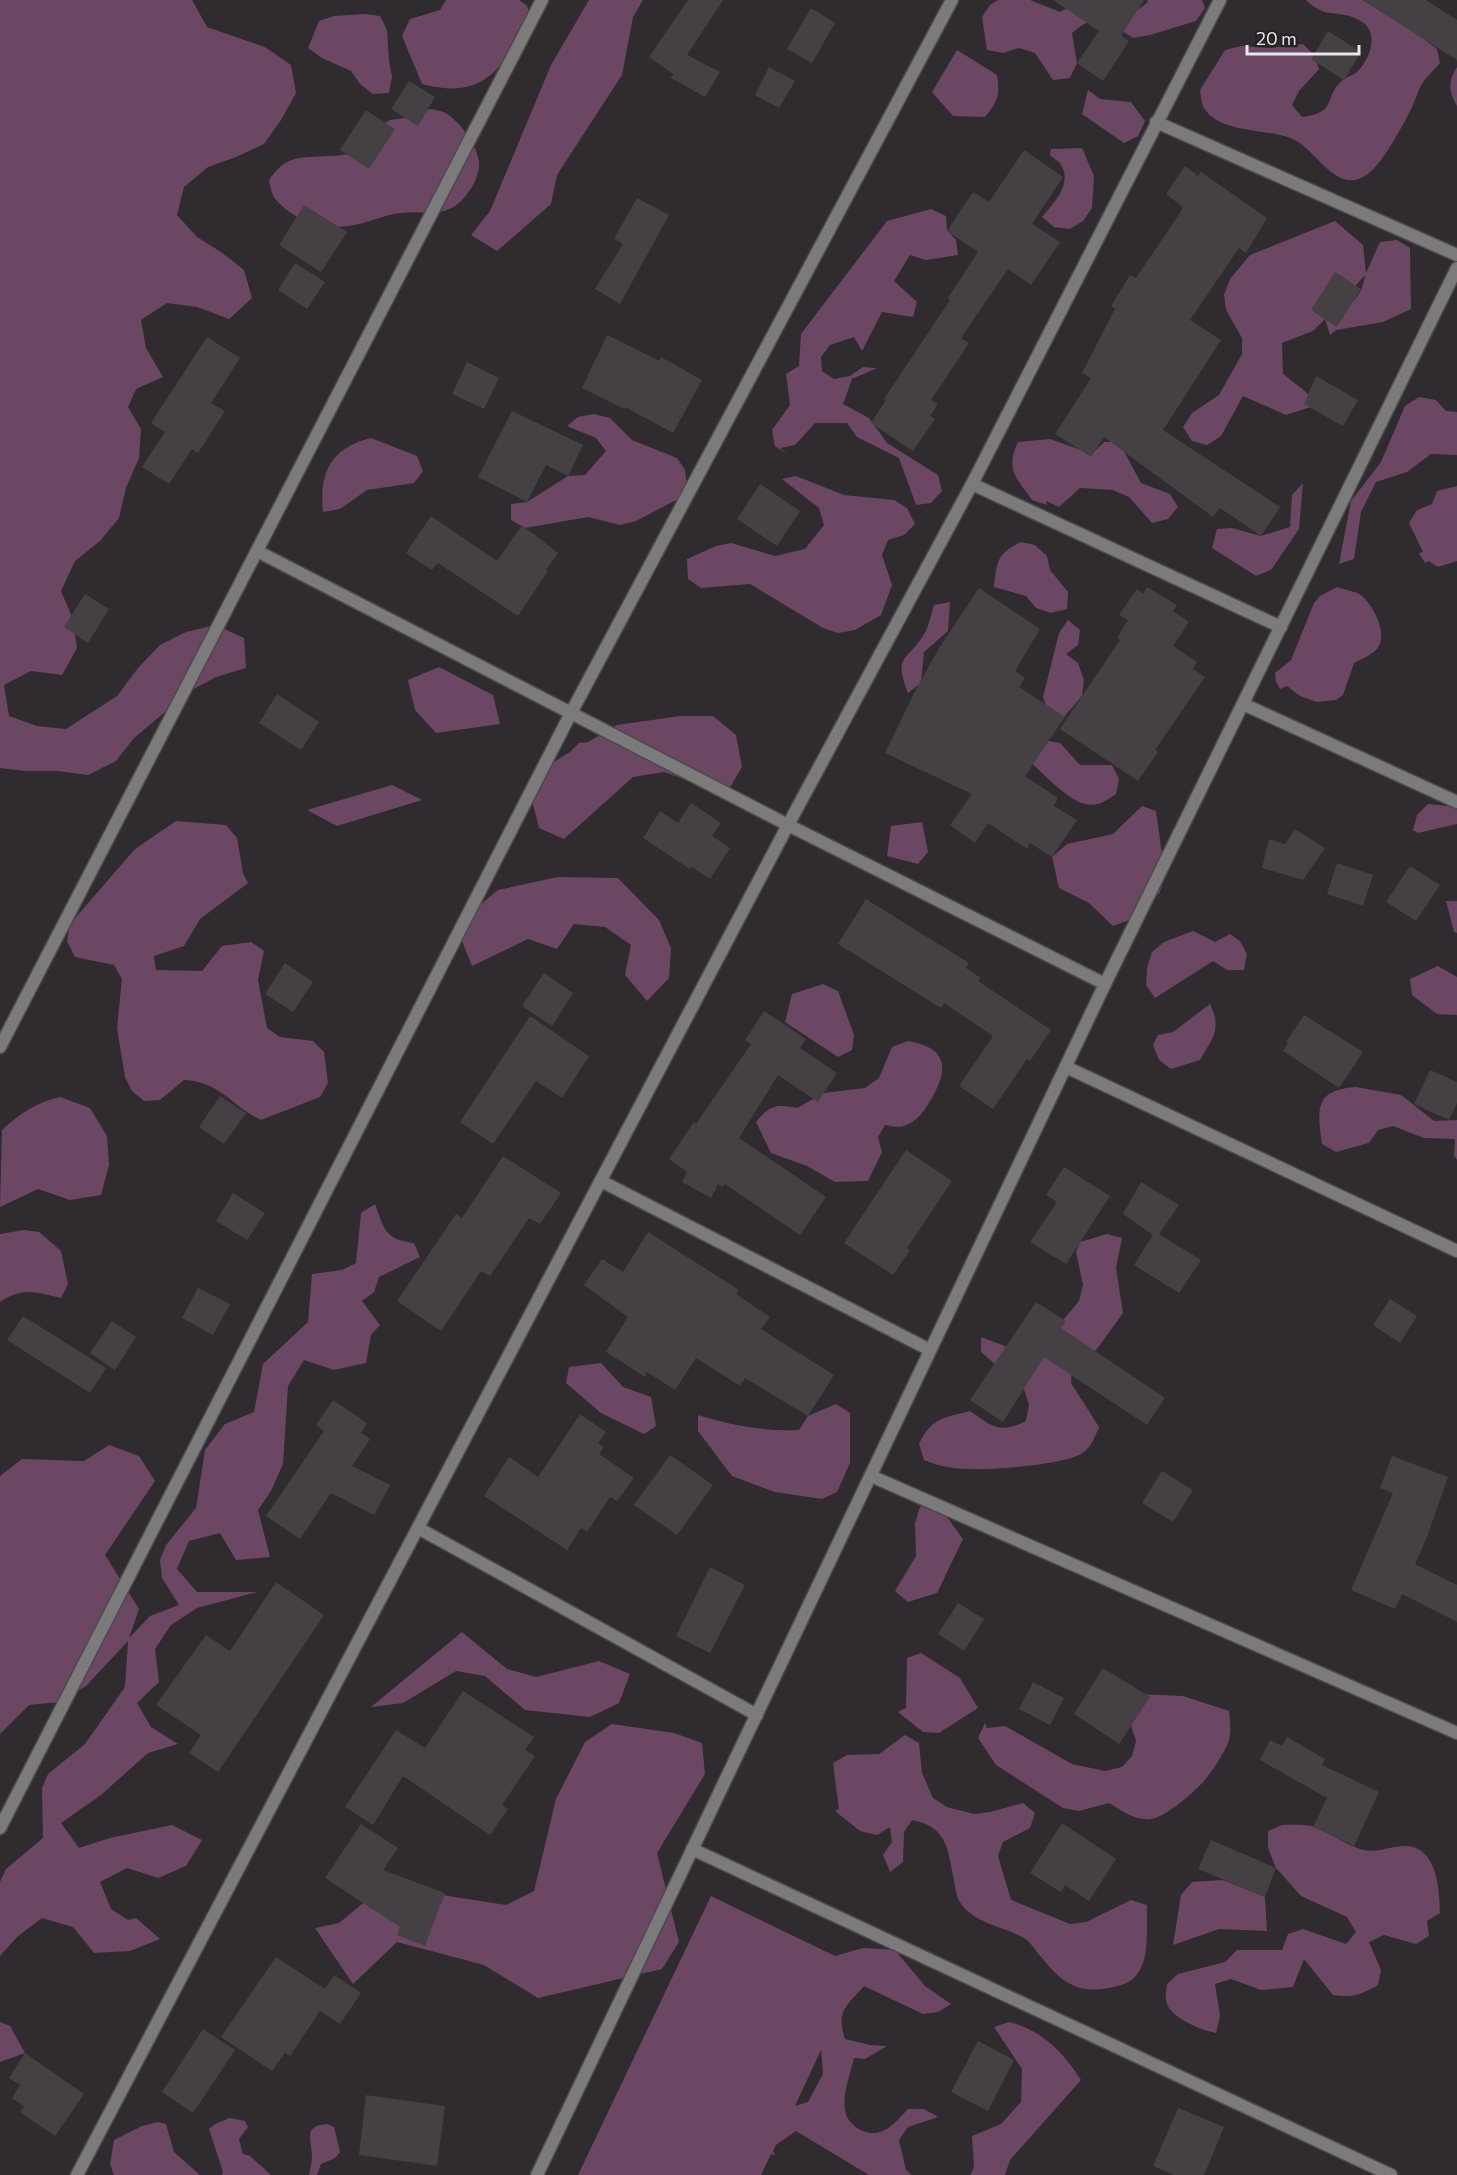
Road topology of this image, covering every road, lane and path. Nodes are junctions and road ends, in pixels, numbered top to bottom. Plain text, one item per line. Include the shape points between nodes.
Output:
1 (542, 0) edge
2 (952, 0) edge
3 (1220, 0) edge
4 (1156, 122) junction
5 (1457, 255) edge
6 (1457, 268) edge
7 (972, 484) junction
8 (257, 551) junction
9 (1281, 627) junction
10 (1243, 704) junction
11 (571, 713) junction
12 (1457, 802) edge
13 (788, 825) junction
14 (1105, 984) junction
15 (0, 1047) edge
16 (1066, 1067) junction
17 (601, 1181) junction
18 (1457, 1251) edge
19 (930, 1350) junction
20 (871, 1476) junction
21 (418, 1528) junction
22 (757, 1715) junction
23 (1457, 1732) edge
24 (0, 1828) edge
25 (692, 1850) junction
26 (77, 2175) edge
27 (537, 2175) edge
28 (1391, 2175) edge

1 - 8 street
2 - 11 street
3 - 4 street
4 - 5 street
4 - 7 street
6 - 9 street
7 - 9 street
7 - 13 street
8 - 11 street
8 - 15 street
9 - 10 street
10 - 12 street
10 - 14 street
11 - 13 street
11 - 24 street
13 - 14 street
13 - 17 street
14 - 16 street
16 - 18 street
16 - 19 street
17 - 19 street
17 - 21 street
19 - 20 street
20 - 22 street
20 - 23 street
21 - 22 street
21 - 26 street
22 - 25 street
25 - 27 street
25 - 28 street

